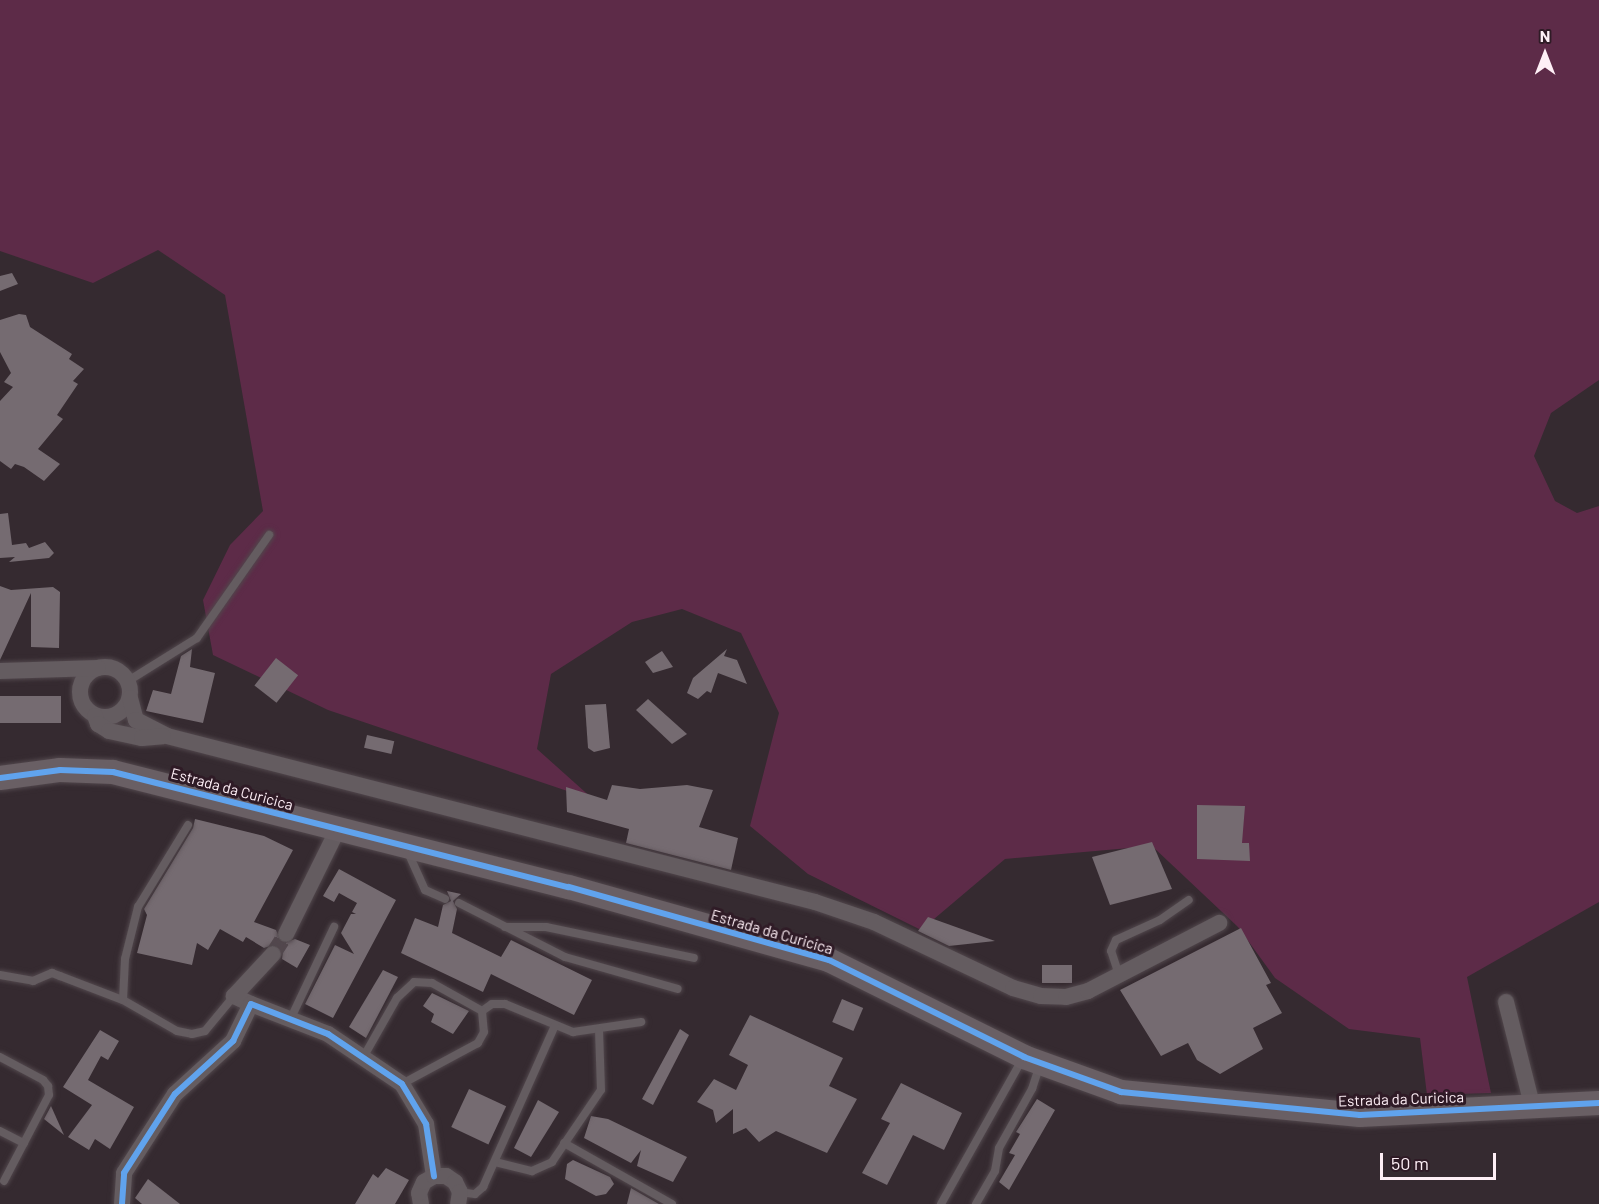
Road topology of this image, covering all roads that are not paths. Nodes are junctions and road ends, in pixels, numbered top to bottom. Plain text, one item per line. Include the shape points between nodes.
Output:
1 (269, 535) dead end
2 (98, 668) junction
3 (45, 670) junction
4 (0, 671) edge
5 (129, 689) junction
6 (80, 695) junction
7 (95, 716) junction
8 (167, 736) junction
9 (0, 778) edge
10 (188, 825) dead end
11 (337, 831) junction
12 (406, 847) junction
13 (445, 899) dead end
14 (1189, 900) dead end
15 (459, 903) dead end
16 (1219, 922) dead end
17 (334, 927) dead end
18 (505, 927) junction
19 (286, 934) tunnel mouth
20 (273, 954) tunnel mouth
21 (694, 958) dead end
22 (0, 975) edge
23 (1119, 975) junction
24 (678, 989) dead end
25 (234, 996) junction
26 (123, 1000) junction
27 (1506, 1002) dead end
28 (251, 1004) junction
29 (482, 1011) junction
30 (291, 1018) junction
31 (640, 1022) dead end
32 (555, 1025) junction
33 (599, 1030) junction
34 (364, 1056) junction
35 (0, 1057) edge
36 (1032, 1061) junction
37 (402, 1084) junction
38 (1599, 1103) edge
39 (1532, 1105) junction
40 (0, 1131) edge
41 (24, 1143) junction
42 (564, 1143) junction
43 (495, 1162) junction
44 (434, 1176) junction
45 (4, 1181) dead end
46 (459, 1198) edge
47 (122, 1204) edge
48 (421, 1204) edge
49 (672, 1204) edge
50 (941, 1204) edge
51 (976, 1204) edge

1 - 5 lane via 197,638
2 - 3 street
2 - 5 street via 116,669
2 - 6 street via 84,678
3 - 4 street
3 - 6 street via 72,683
5 - 7 street via 127,706 113,716
5 - 8 street via 135,720
6 - 7 street
7 - 8 street via 104,729 124,736
8 - 23 street via 816,902 874,922 1013,988 1041,996 1066,997
9 - 11 street, Estrada da Curicica via 60,770 113,772
10 - 26 lane via 138,906 125,959
11 - 12 street, Estrada da Curicica
11 - 19 street
12 - 13 lane via 421,885
12 - 36 street, Estrada da Curicica via 569,887 829,960
14 - 23 lane via 1160,920 1116,940 1111,951
15 - 18 lane
16 - 23 street
17 - 30 lane
18 - 21 lane via 546,927
18 - 24 lane via 565,957
20 - 25 street
22 - 26 lane via 33,981 52,973
25 - 26 lane via 205,1031 192,1034 177,1030
25 - 28 street
27 - 39 street
28 - 30 street
28 - 47 street via 233,1041 175,1094 124,1173
29 - 32 lane via 492,1004 505,1004
29 - 34 lane via 432,983 414,982 397,998
29 - 37 lane via 484,1032 478,1043
30 - 34 street
31 - 33 lane
32 - 33 lane via 573,1032
32 - 43 lane
33 - 42 lane via 601,1090
34 - 37 street
35 - 41 lane via 48,1086 49,1095
36 - 39 street, Estrada da Curicica via 1151,1097 1290,1111 1360,1115
36 - 50 lane
36 - 51 lane via 1032,1089 999,1148 995,1171
37 - 44 street via 426,1124
38 - 39 street, Estrada da Curicica
40 - 41 lane
41 - 45 lane
42 - 43 lane via 543,1169 523,1170
42 - 49 lane
43 - 46 lane via 479,1191
44 - 46 street via 446,1176 455,1182
44 - 48 street via 424,1182 419,1193

